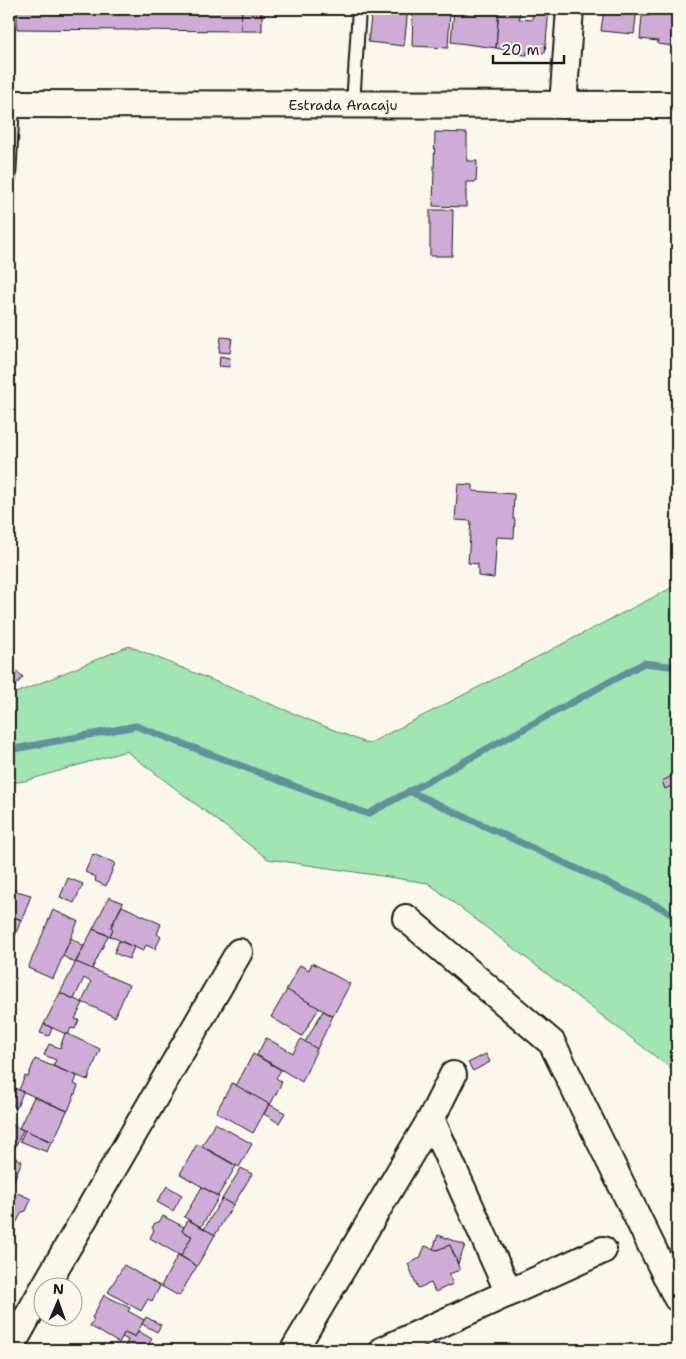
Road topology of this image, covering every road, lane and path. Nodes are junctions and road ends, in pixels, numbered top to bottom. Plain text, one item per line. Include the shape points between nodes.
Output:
1 (359, 9) edge
2 (570, 9) edge
3 (11, 104) edge
4 (354, 105) junction
5 (563, 105) junction
6 (677, 105) edge
7 (9, 178) edge
8 (406, 918) dead end
9 (238, 952) dead end
10 (453, 1075) dead end
11 (431, 1119) junction
12 (603, 1250) dead end
13 (51, 1276) edge
14 (509, 1293) junction
15 (677, 1298) edge
16 (32, 1309) edge
17 (9, 1350) edge
18 (295, 1350) edge
19 (383, 1350) edge

1 - 4 lane
2 - 5 street
3 - 4 street, Estrada Aracaju
3 - 7 lane
4 - 5 street, Estrada Aracaju
5 - 6 street, Estrada Aracaju
8 - 15 street via 552,1043
9 - 13 street
10 - 11 street
11 - 14 street
11 - 18 street
12 - 14 street
14 - 19 street
16 - 17 street

